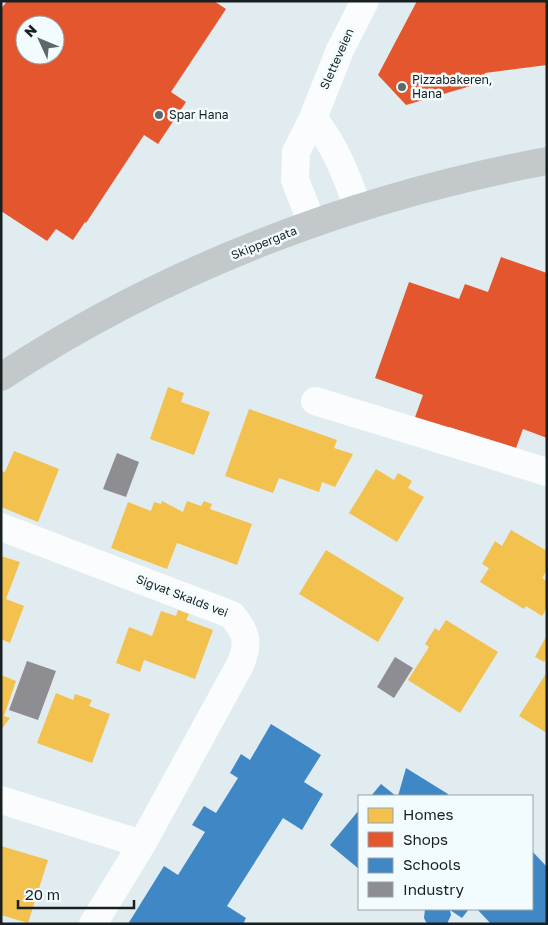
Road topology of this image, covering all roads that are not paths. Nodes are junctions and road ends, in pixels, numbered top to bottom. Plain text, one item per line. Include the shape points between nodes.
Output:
1 (365, 1) edge
2 (313, 118) junction
3 (547, 161) edge
4 (358, 207) junction
5 (312, 223) junction
6 (1, 377) edge
7 (315, 401) dead end
8 (547, 472) edge
9 (1, 527) edge
10 (1, 800) edge
11 (142, 844) junction
12 (93, 924) edge

1 - 2 street, Sletteveien via 336,58
2 - 4 street via 327,135 340,160
2 - 5 street, Sletteveien via 296,152 295,180
3 - 4 main road, Skippergata
4 - 5 main road, Skippergata
5 - 6 main road, Skippergata via 114,310
7 - 8 street
9 - 11 street, Sigvat Skalds vei via 232,616 244,630 247,647 242,663
10 - 11 street
11 - 12 street, Sigvat Skalds vei

